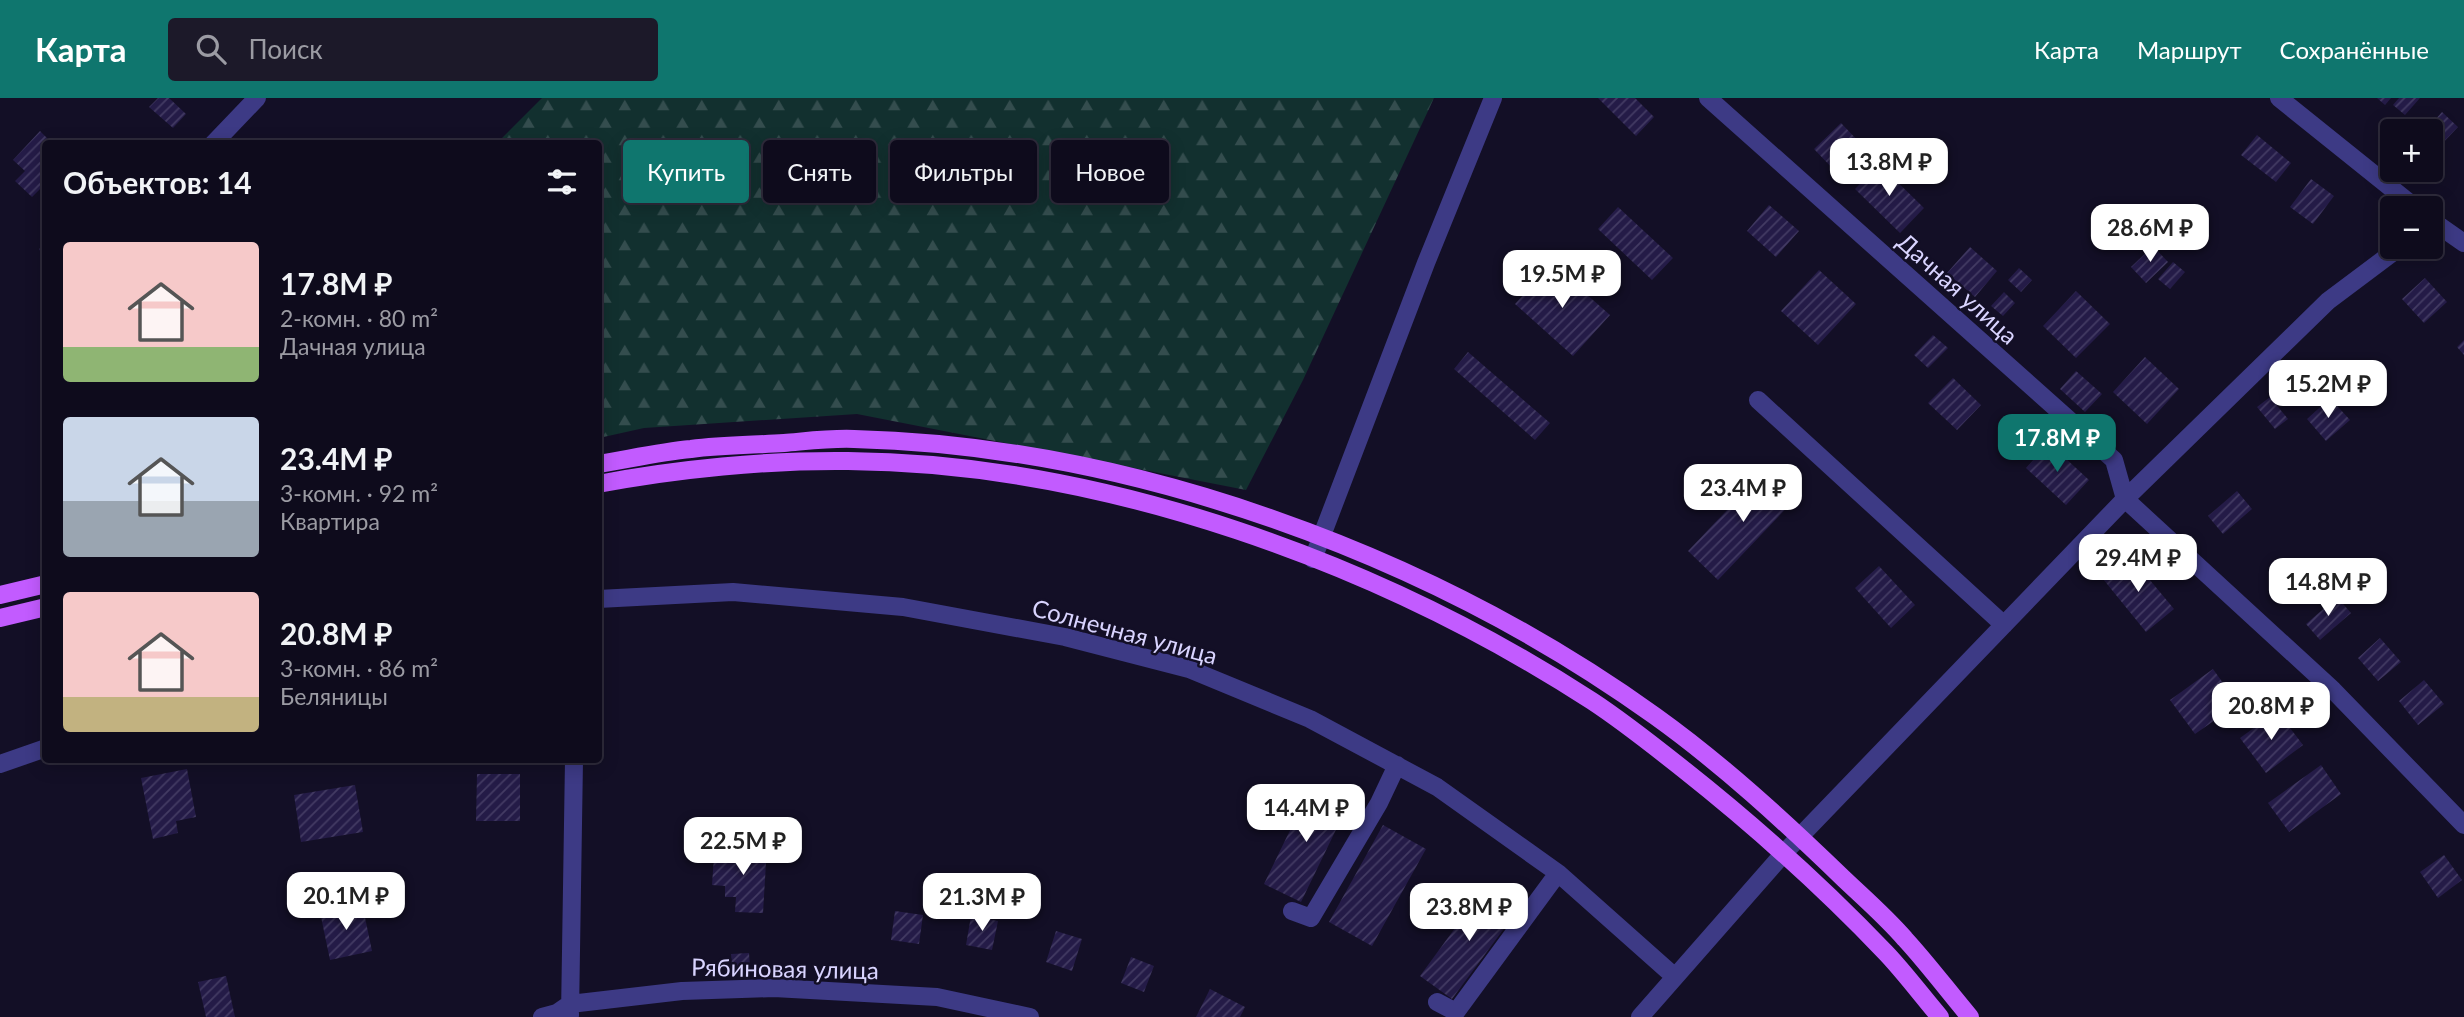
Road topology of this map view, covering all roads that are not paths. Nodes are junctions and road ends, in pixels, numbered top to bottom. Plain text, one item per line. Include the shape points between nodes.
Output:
1 (257, 98) edge
2 (1493, 98) edge
3 (1707, 98) edge
4 (2279, 98) edge
5 (217, 140) edge
6 (2402, 196) edge
7 (2443, 229) edge
8 (2464, 243) edge
9 (2384, 259) edge
10 (1758, 400) dead end
11 (602, 463) edge
12 (602, 483) edge
13 (2125, 499) junction
14 (1322, 537) junction
15 (1313, 559) junction
16 (42, 585) edge
17 (0, 595) edge
18 (602, 598) edge
19 (42, 608) edge
20 (0, 618) edge
21 (2004, 625) junction
22 (42, 749) edge
23 (574, 763) edge
24 (0, 764) edge
25 (1397, 765) junction
26 (2464, 825) edge
27 (1800, 836) junction
28 (1784, 853) junction
29 (1558, 873) junction
30 (1292, 911) dead end
31 (1675, 977) junction
32 (1437, 1002) dead end
33 (570, 1011) edge
34 (542, 1017) edge
35 (1030, 1017) edge
36 (1640, 1017) edge
37 (1940, 1017) edge
38 (1969, 1017) edge

1 - 5 street
2 - 14 street
3 - 13 street, Дачная улица via 2113,460
4 - 6 street
7 - 8 street
9 - 13 street via 2328,301
10 - 21 street
11 - 14 main road via 693,448 852,439 965,447 1128,477
12 - 15 main road via 800,462 961,469 1120,497 1203,519
13 - 21 street
13 - 26 street via 2333,690
14 - 15 street
14 - 27 main road via 1441,590 1606,683 1656,717
15 - 28 main road via 1431,609 1548,673 1640,736
16 - 17 main road
18 - 25 street, Солнечная улица via 759,594 903,607 1065,637 1189,669 1310,719
19 - 20 main road
21 - 27 street
22 - 24 street
23 - 33 street
25 - 29 street, Солнечная улица via 1437,787
25 - 30 street via 1311,918
27 - 28 street
27 - 38 main road via 1903,936
28 - 31 street
28 - 37 main road via 1888,955
29 - 31 street, Солнечная улица
29 - 32 street via 1456,1012
31 - 36 street
33 - 34 street, Рябиновая улица
33 - 35 street, Рябиновая улица via 681,991 774,988 937,997

